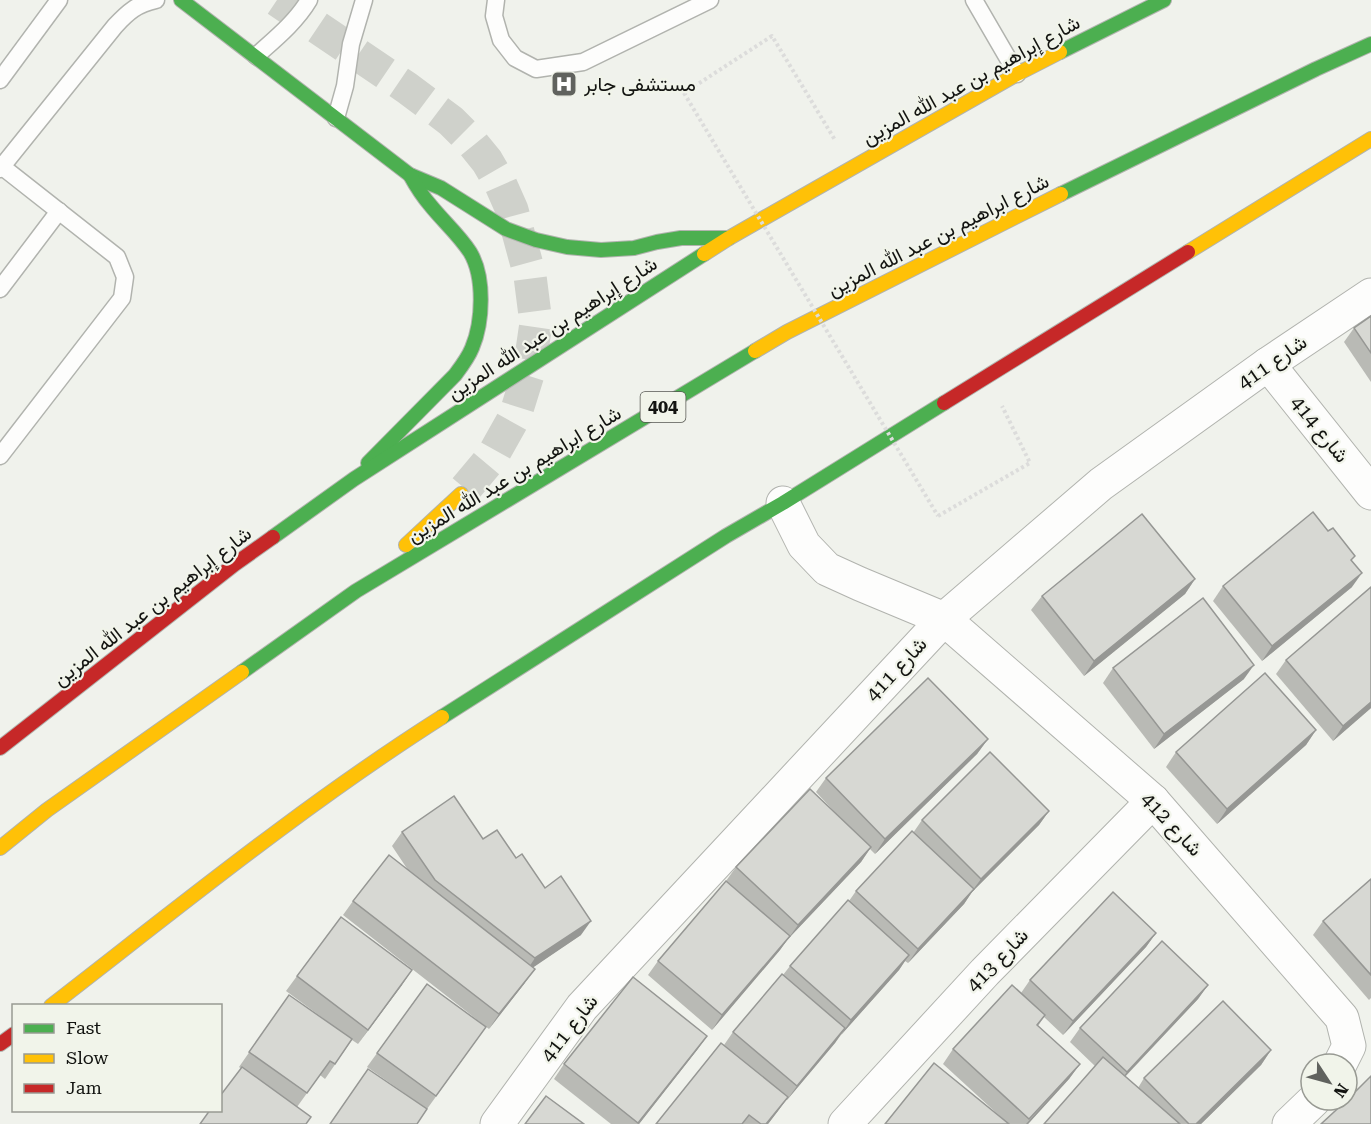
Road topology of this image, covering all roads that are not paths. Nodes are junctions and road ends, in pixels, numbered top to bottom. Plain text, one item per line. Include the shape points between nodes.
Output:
1 (59, 0) edge
2 (156, 0) edge
3 (309, 0) edge
4 (364, 0) edge
5 (496, 0) edge
6 (710, 0) edge
7 (974, 0) edge
8 (1164, 0) edge
9 (180, 1) edge
10 (1371, 44) edge
11 (256, 56) junction
12 (1017, 74) junction
13 (0, 80) edge
14 (336, 118) junction
15 (1371, 139) edge
16 (1, 167) edge
17 (410, 175) junction
18 (59, 211) junction
19 (729, 238) junction
20 (0, 289) edge
21 (1371, 295) edge
22 (1268, 364) junction
23 (0, 456) edge
24 (354, 479) junction
25 (1371, 493) edge
26 (461, 494) tunnel mouth
27 (783, 503) junction
28 (356, 591) junction
29 (944, 619) junction
30 (0, 748) edge
31 (1154, 801) junction
32 (0, 848) edge
33 (52, 1004) edge
34 (1345, 1052) edge
35 (1302, 1112) edge
36 (497, 1124) edge
37 (845, 1124) edge
38 (1289, 1124) edge

1 - 13 lane
2 - 16 lane via 128,12 115,26
3 - 11 lane via 285,30
4 - 14 lane
5 - 6 lane via 494,16 501,40 515,58 536,69 584,62
7 - 12 lane
8 - 12 main road, شارع إبراهيم بن عبد الله المزين
9 - 11 main road
10 - 28 main road, شارع ابراهيم بن عبد الله المزين / 404 via 1057,196 787,333
11 - 14 main road
12 - 19 main road, شارع إبراهيم بن عبد الله المزين
14 - 17 main road
15 - 27 main road
16 - 18 lane
17 - 19 main road via 441,188 506,229 567,247 601,250 681,238
17 - 24 main road via 470,253 480,286 480,323 471,351 455,376
18 - 20 lane
18 - 23 lane via 117,257 125,278 122,298
19 - 24 main road, شارع إبراهيم بن عبد الله المزين
21 - 22 street, شارع 411
22 - 25 street, شارع 414
22 - 29 street, شارع 411 via 1101,484
24 - 30 main road, شارع إبراهيم بن عبد الله المزين via 235,564
26 - 28 main road
27 - 29 street, شارع 412 via 804,545 827,569
27 - 33 main road via 389,751
28 - 32 main road, شارع ابراهيم بن عبد الله المزين / 404 via 47,810
29 - 31 street, شارع 412
29 - 36 street, شارع 411 via 582,1007
31 - 34 street, شارع 412 via 1342,1018 1348,1046
31 - 37 street, شارع 413 via 985,972
35 - 38 street

